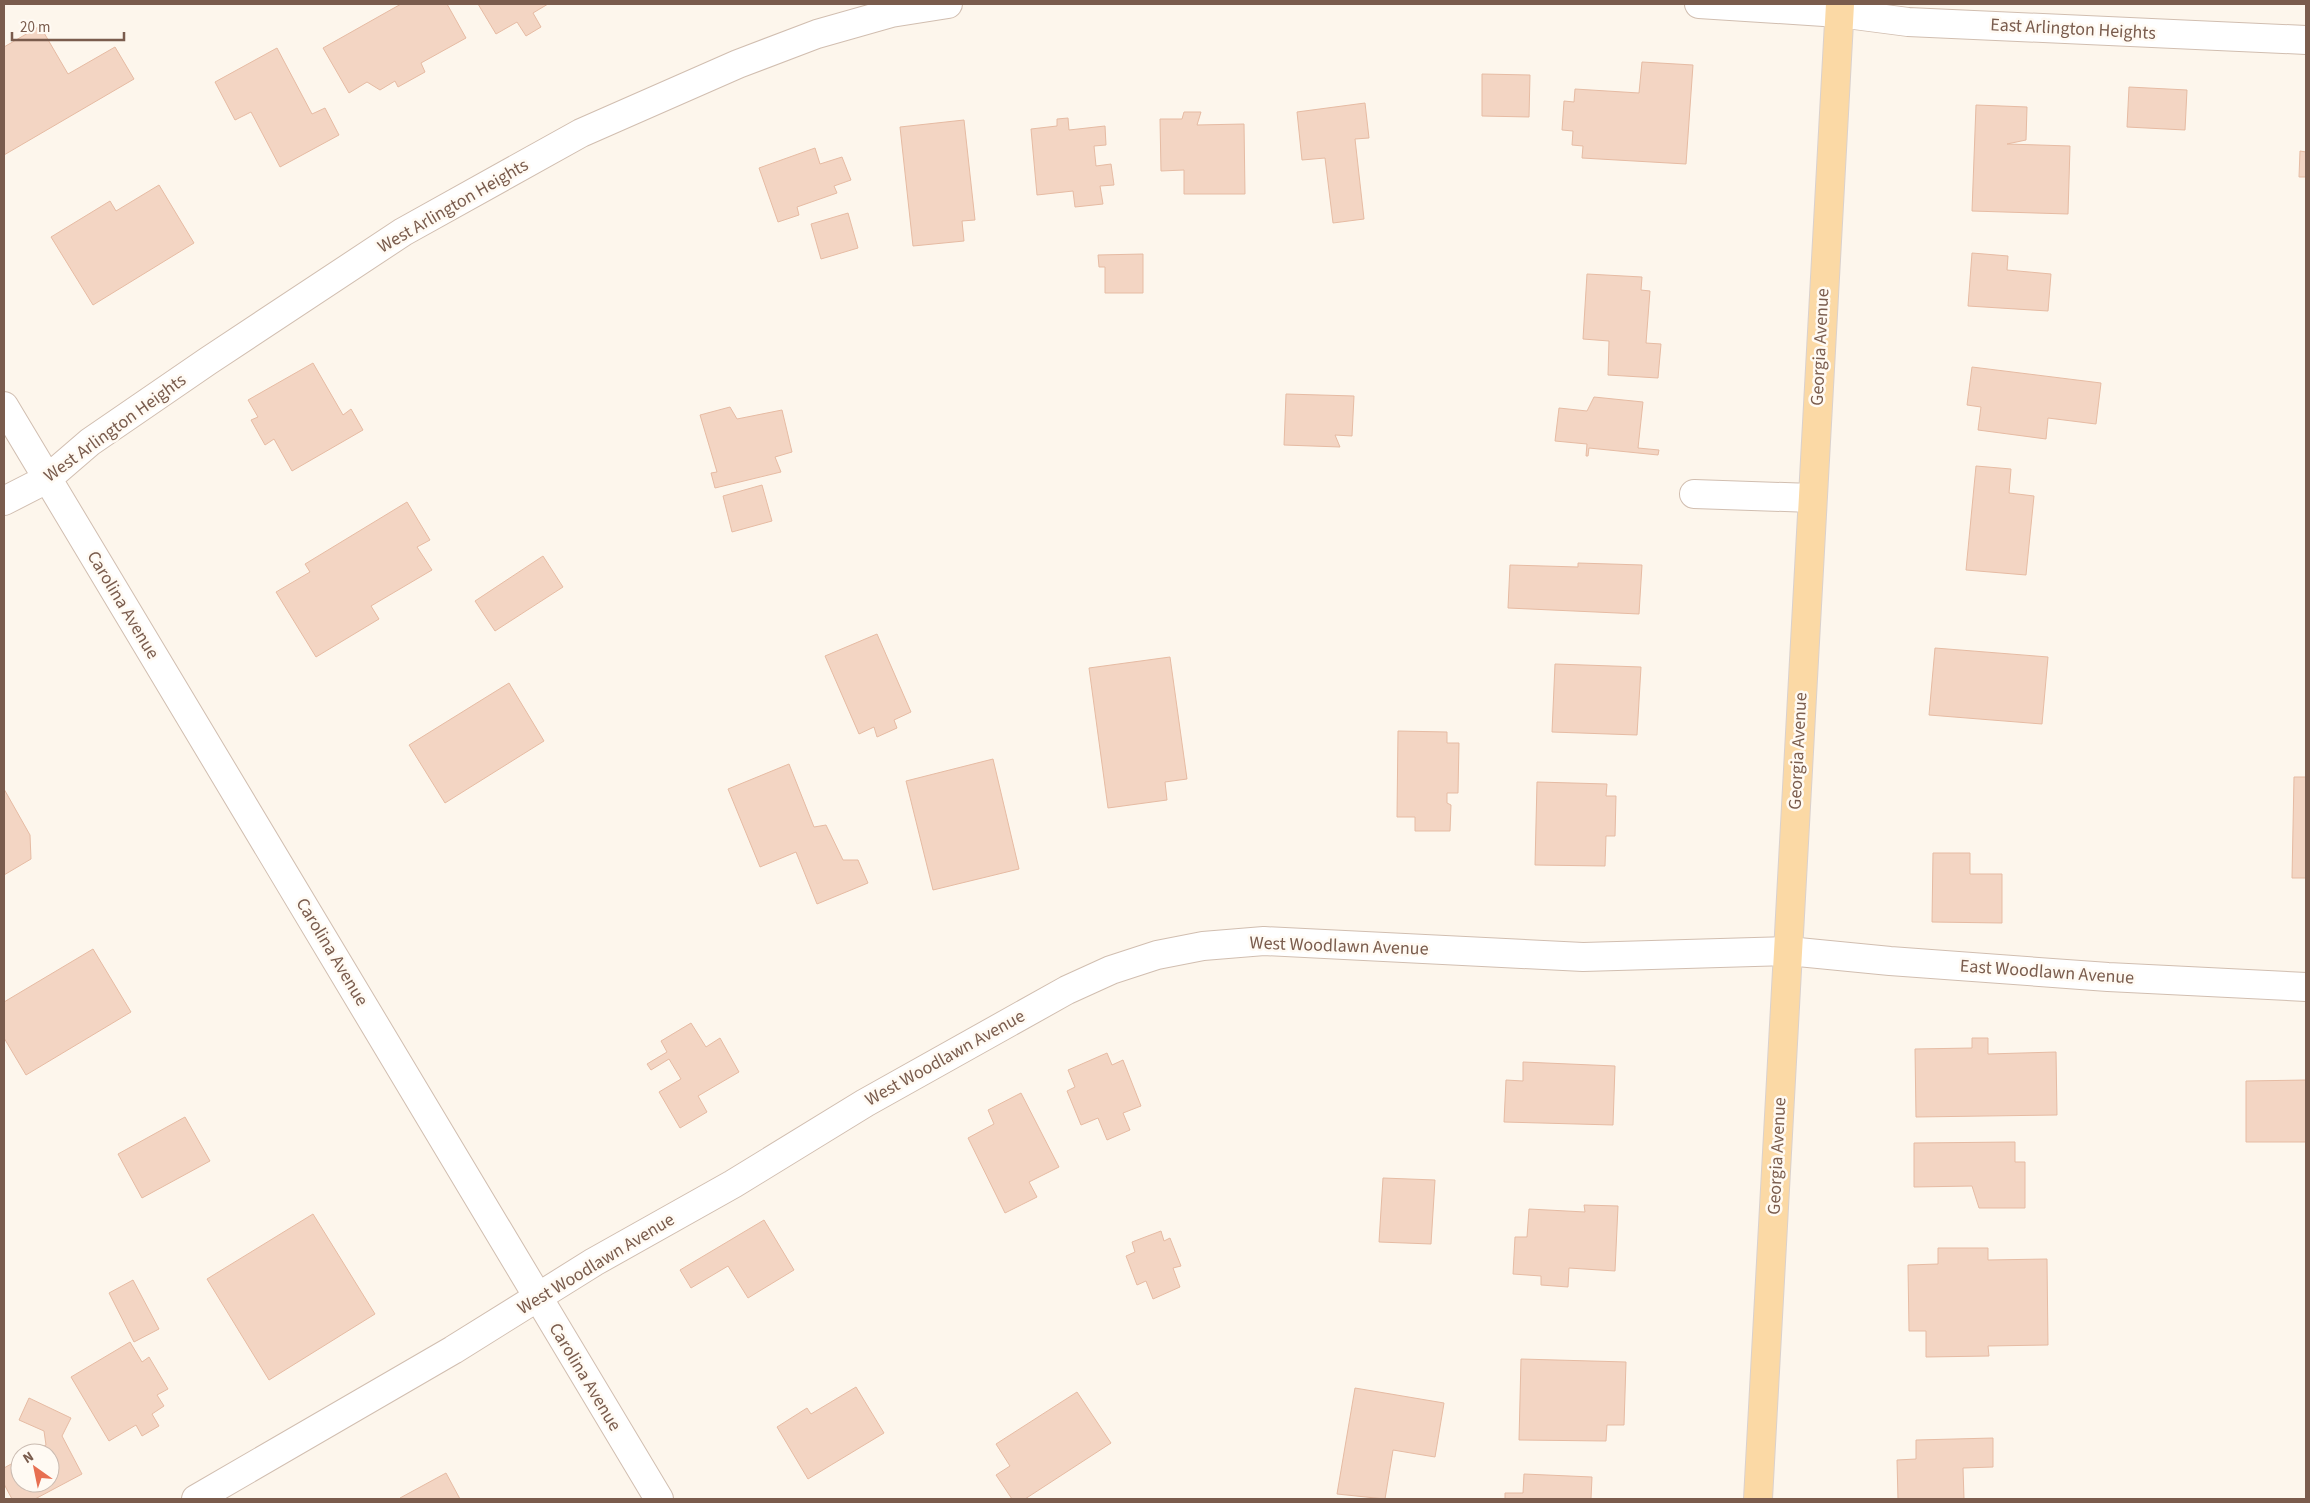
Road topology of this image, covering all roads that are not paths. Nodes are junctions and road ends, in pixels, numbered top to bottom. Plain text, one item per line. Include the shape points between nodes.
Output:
1 (948, 4) edge
2 (1699, 4) edge
3 (1840, 8) edge
4 (2306, 40) edge
5 (4, 406) edge
6 (47, 478) junction
7 (1694, 494) dead end
8 (1812, 498) junction
9 (4, 501) edge
10 (1788, 951) junction
11 (2306, 987) edge
12 (538, 1298) junction
13 (196, 1499) edge
14 (659, 1499) edge
15 (1758, 1499) edge

1 - 6 street, West Arlington Heights via 891,13 817,34 738,64 581,133 403,232 90,442
2 - 3 street
3 - 4 street, East Arlington Heights via 1908,22
3 - 8 main road, Georgia Avenue
5 - 6 street, Carolina Avenue
6 - 9 street, West Arlington Heights
6 - 12 street, Carolina Avenue
7 - 8 street
8 - 10 main road, Georgia Avenue
10 - 11 street, East Woodlawn Avenue via 2098,976
10 - 12 street, West Woodlawn Avenue via 1583,957 1264,941 1203,946 1157,955 1111,970 1059,994 865,1103
10 - 15 main road, Georgia Avenue
12 - 13 street, West Woodlawn Avenue
12 - 14 street, Carolina Avenue

